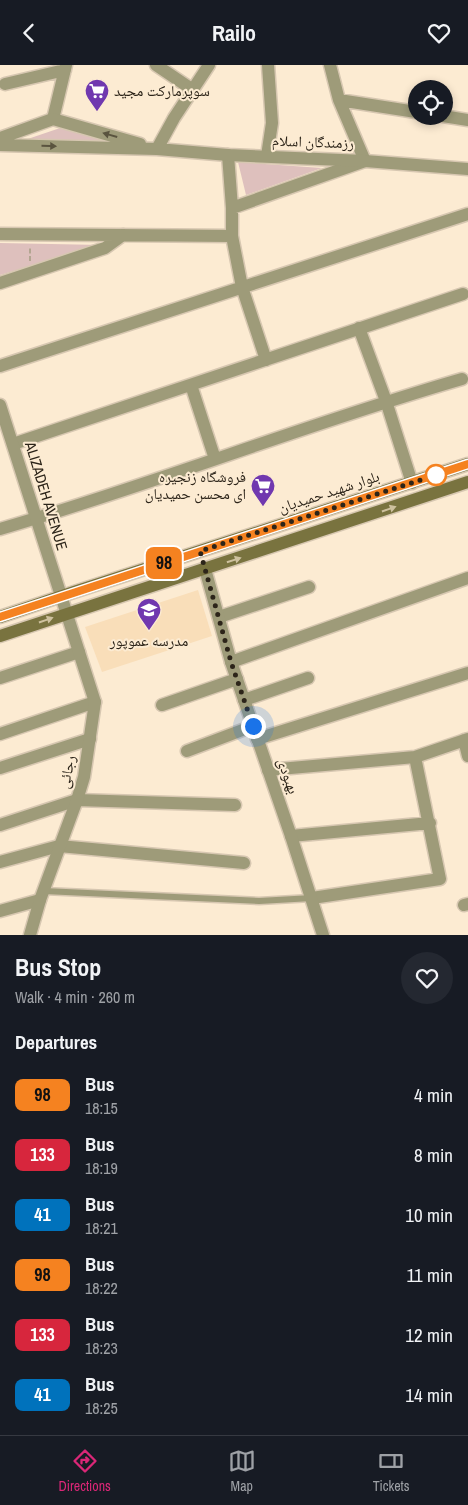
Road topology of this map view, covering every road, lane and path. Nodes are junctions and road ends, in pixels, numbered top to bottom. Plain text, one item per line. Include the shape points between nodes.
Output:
1 (156, 65) edge
2 (208, 65) edge
3 (268, 65) edge
4 (330, 65) edge
5 (66, 68) edge
6 (5, 84) dead end
7 (193, 89) junction
8 (339, 100) junction
9 (408, 111) edge
10 (453, 118) edge
11 (53, 119) junction
12 (468, 120) edge
13 (0, 138) edge
14 (0, 145) edge
15 (157, 149) junction
16 (228, 155) junction
17 (267, 157) junction
18 (365, 161) junction
19 (468, 169) edge
20 (232, 208) junction
21 (468, 213) edge
22 (0, 234) edge
23 (30, 235) junction
24 (123, 235) junction
25 (232, 236) junction
26 (30, 273) junction
27 (0, 283) edge
28 (242, 287) junction
29 (463, 294) dead end
30 (359, 328) junction
31 (266, 360) junction
32 (0, 366) edge
33 (462, 379) dead end
34 (191, 385) junction
35 (386, 401) junction
36 (0, 405) edge
37 (4, 426) edge
38 (13, 444) junction
39 (215, 459) junction
40 (468, 464) edge
41 (468, 482) edge
42 (412, 483) junction
43 (337, 507) junction
44 (36, 519) junction
45 (344, 524) junction
46 (0, 529) edge
47 (200, 551) junction
48 (205, 569) junction
49 (468, 578) edge
50 (309, 587) dead end
51 (61, 596) junction
52 (66, 613) junction
53 (0, 617) edge
54 (219, 617) junction
55 (0, 636) edge
56 (79, 652) junction
57 (231, 662) junction
58 (468, 673) edge
59 (0, 678) edge
60 (237, 679) junction
61 (308, 679) dead end
62 (244, 700) junction
63 (95, 702) junction
64 (162, 705) dead end
65 (253, 726) junction
66 (0, 734) edge
67 (90, 739) junction
68 (258, 739) junction
69 (466, 740) edge
70 (187, 751) dead end
71 (468, 756) edge
72 (416, 757) junction
73 (0, 768) edge
74 (268, 770) junction
75 (77, 800) junction
76 (235, 805) dead end
77 (430, 823) junction
78 (0, 825) edge
79 (291, 836) junction
80 (60, 846) junction
81 (0, 862) edge
82 (244, 863) dead end
83 (42, 896) junction
84 (312, 898) junction
85 (0, 911) edge
86 (30, 935) edge
87 (323, 935) edge

1 - 7 street
2 - 7 street
3 - 17 street via 272,123
4 - 8 street
5 - 6 street
5 - 11 street
7 - 15 street
8 - 9 street
8 - 18 street
10 - 12 street
11 - 13 street
15 -> 11 street, رزمندگان اسلام
14 -> 15 street, رزمندگان اسلام
15 - 16 street, رزمندگان اسلام
16 - 17 street, رزمندگان اسلام
16 - 20 street
17 - 18 street, رزمندگان اسلام
18 - 19 street, رزمندگان اسلام
18 - 20 street
20 - 25 street
21 - 28 street
22 - 23 street
23 - 24 street
23 - 26 path
24 - 25 street
24 - 26 street via 105,248
25 - 28 street
26 - 27 street
28 - 31 street
28 - 32 street
29 - 30 street
30 - 31 street
30 - 35 street
31 - 34 street
33 - 35 street
34 - 38 street
34 - 39 street
35 - 39 street
35 - 42 street
36 - 37 street, ALIZADEH AVENUE
37 - 38 street, ALIZADEH AVENUE
38 - 44 street, ALIZADEH AVENUE
39 - 44 street
40 - 42 main road, بلوار شهید حمیدیان
45 -> 41 main road
42 - 43 main road, بلوار شهید حمیدیان
43 - 45 main road
43 - 47 main road, بلوار شهید حمیدیان
44 - 46 street
44 - 51 street, ALIZADEH AVENUE
48 -> 45 main road
47 - 48 main road
47 - 51 main road, بلوار شهید حمیدیان
48 - 52 main road
48 - 54 street, بهبودی
49 - 57 street
50 - 54 street
51 - 52 street, ALIZADEH AVENUE
51 - 53 main road, بلوار شهید حمیدیان
55 -> 52 main road
52 - 56 street, رجائی
54 - 57 street, بهبودی
56 - 59 street
56 - 63 street, رجائی
57 - 60 street, بهبودی
58 - 68 street
60 - 62 street, بهبودی
60 - 64 street
61 - 62 street
62 - 65 street, بهبودی
63 - 66 street
63 - 67 street, رجائی
65 - 68 street, بهبودی
65 - 70 street
67 - 73 street
67 - 75 street, رجائی
68 - 74 street, بهبودی
69 - 71 street
69 - 72 street
72 - 74 street
72 - 77 street
74 - 79 street, بهبودی
75 - 76 street
75 - 78 street
75 - 80 street, رجائی
77 - 79 street
77 - 84 street via 440,879
79 - 84 street, بهبودی
80 - 81 street
80 - 82 street
80 - 83 street, رجائی
83 - 84 lane via 259,901
83 - 85 street
83 - 86 street, رجائی
84 - 87 street, بهبودی

